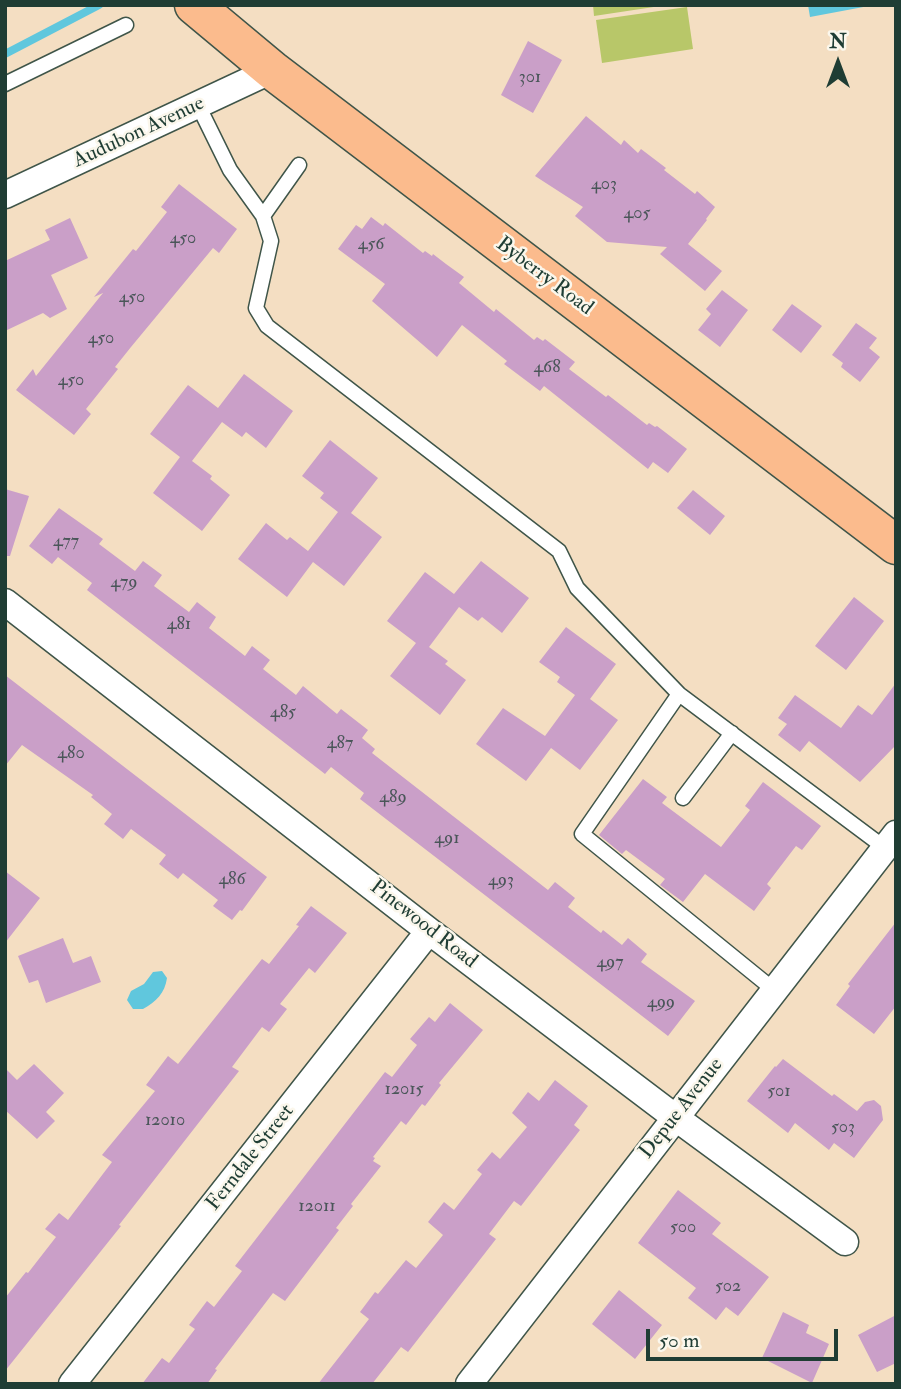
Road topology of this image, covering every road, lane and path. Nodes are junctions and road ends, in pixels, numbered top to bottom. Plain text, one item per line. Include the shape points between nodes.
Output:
1 (194, 5) edge
2 (126, 25) dead end
3 (272, 69) junction
4 (5, 84) edge
5 (198, 104) junction
6 (299, 165) dead end
7 (5, 195) edge
8 (263, 216) junction
9 (896, 545) edge
10 (5, 602) edge
11 (680, 694) junction
12 (732, 733) junction
13 (683, 798) dead end
14 (890, 841) edge
15 (429, 930) junction
16 (775, 990) junction
17 (676, 1118) junction
18 (845, 1242) dead end
19 (72, 1384) edge
20 (469, 1384) edge

1 - 3 main road, Byberry Road
2 - 4 lane
3 - 5 street, Audubon Avenue
3 - 9 main road, Byberry Road
5 - 7 street, Audubon Avenue
5 - 8 lane via 230,170
6 - 8 lane
8 - 11 lane via 271,241 256,308 267,327 559,551 577,588
10 - 15 street, Pinewood Road
11 - 12 lane
11 - 16 lane via 582,834
12 - 13 lane
12 - 14 lane
14 - 16 street, Depue Avenue
15 - 17 street, Pinewood Road
15 - 19 street, Ferndale Street
16 - 17 street, Depue Avenue
17 - 18 street, Pinewood Road
17 - 20 street, Depue Avenue

